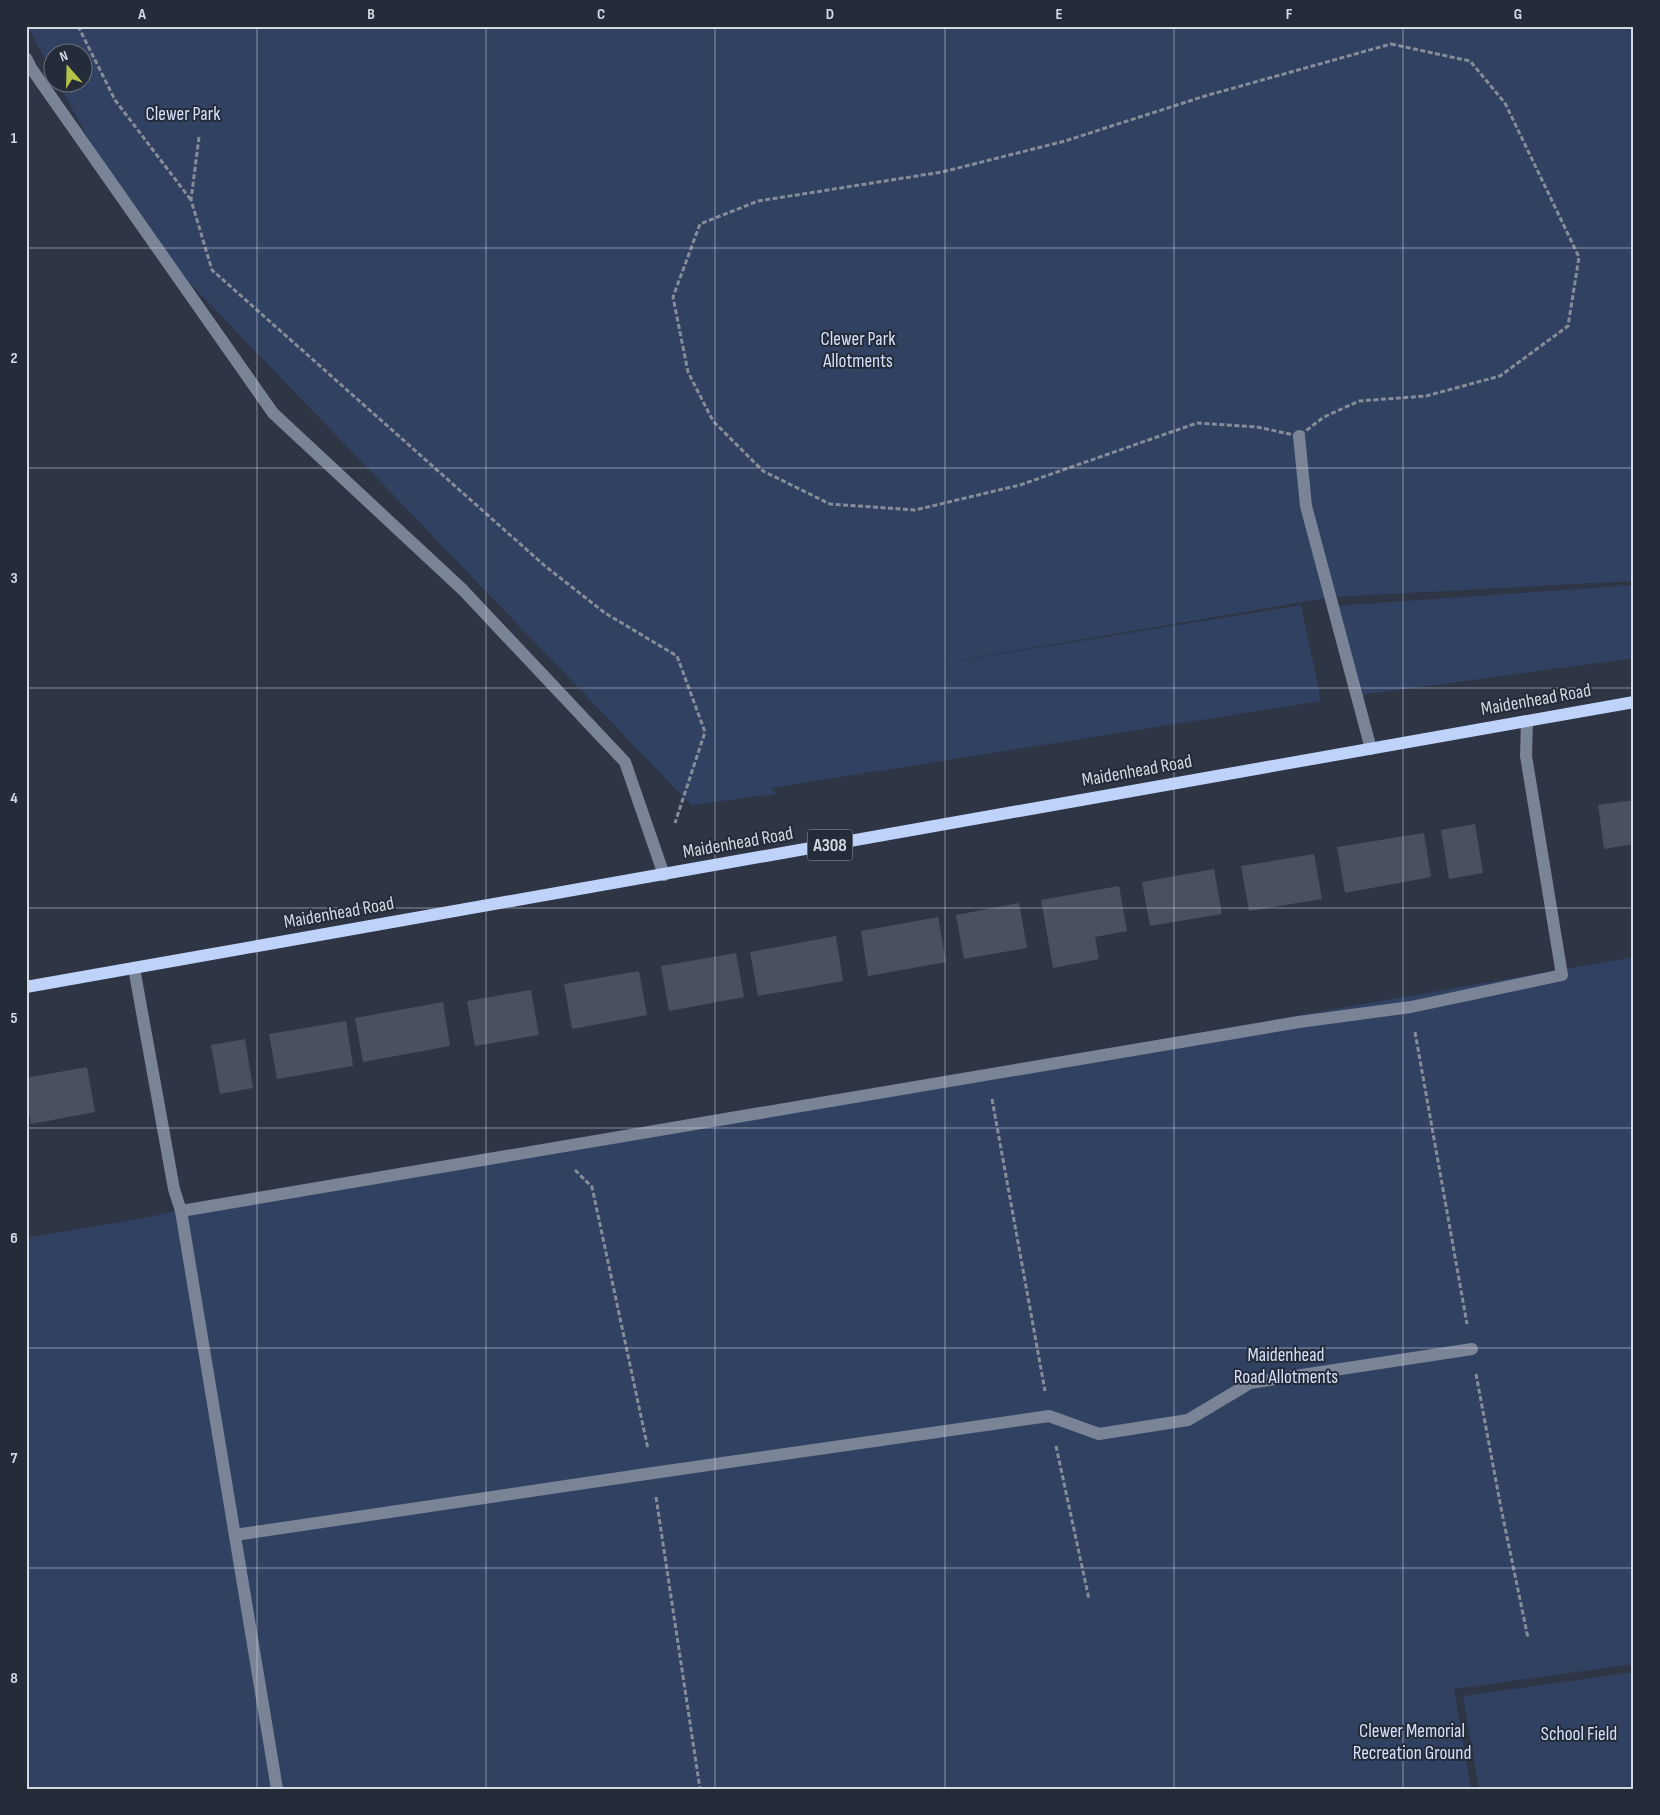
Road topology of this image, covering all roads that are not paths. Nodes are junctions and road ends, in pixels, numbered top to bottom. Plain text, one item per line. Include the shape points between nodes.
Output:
1 (26, 58) edge
2 (1299, 436) road end
3 (1634, 702) edge
4 (1527, 721) junction
5 (1371, 748) junction
6 (664, 875) junction
7 (134, 968) junction
8 (26, 987) edge
9 (181, 1211) junction
10 (1472, 1349) dead end
11 (235, 1535) junction
12 (277, 1789) edge

1 - 6 lane via 273,412 463,590 625,762
2 - 5 lane via 1306,506
3 - 4 main road, Maidenhead Road / A308
4 - 5 main road, Maidenhead Road / A308
4 - 9 lane via 1526,756 1562,976 1411,1007 1299,1022
5 - 6 main road, Maidenhead Road / A308
6 - 7 main road, Maidenhead Road / A308
7 - 8 main road, Maidenhead Road / A308
7 - 9 lane via 172,1179
9 - 11 lane
10 - 11 lane via 1250,1383 1188,1420 1099,1434 1050,1416
11 - 12 lane

